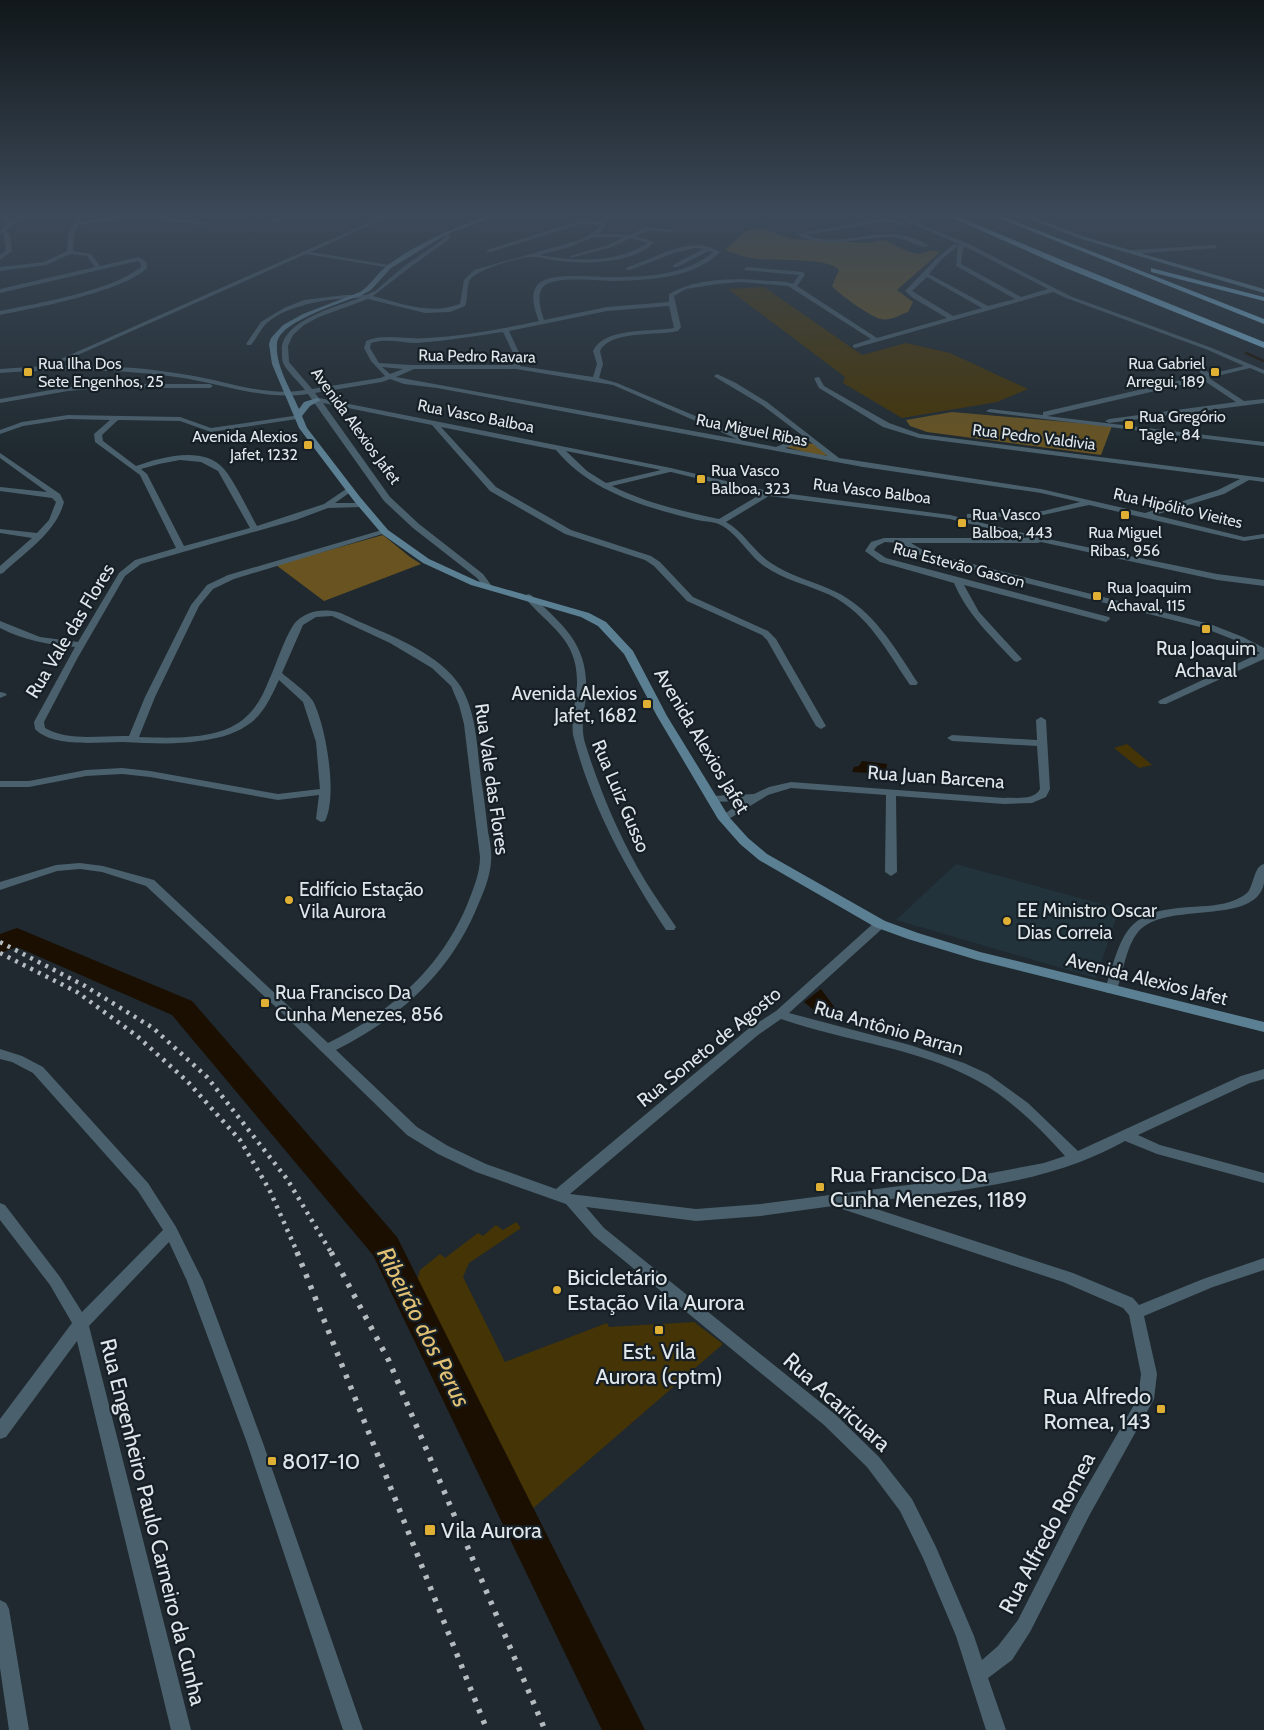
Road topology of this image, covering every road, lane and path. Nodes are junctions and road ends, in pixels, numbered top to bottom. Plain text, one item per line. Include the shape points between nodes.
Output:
1 (77, 296) edge
2 (206, 296) edge
3 (322, 296) edge
4 (355, 296) junction
5 (464, 296) edge
6 (538, 296) edge
7 (671, 296) edge
8 (809, 296) edge
9 (914, 296) edge
10 (965, 296) edge
11 (1015, 296) edge
12 (1028, 296) edge
13 (1067, 296) edge
14 (1142, 296) edge
15 (1198, 296) edge
16 (367, 297) junction
17 (1019, 298) junction
18 (1264, 303) edge
19 (298, 304) junction
20 (672, 304) junction
21 (987, 308) junction
22 (0, 314) edge
23 (952, 318) junction
24 (542, 322) junction
25 (1264, 322) edge
26 (504, 330) junction
27 (876, 340) junction
28 (249, 344) dead end
29 (1264, 345) edge
30 (855, 346) dead end
31 (1193, 362) dead end
32 (377, 365) junction
33 (1252, 366) junction
34 (413, 367) junction
35 (516, 367) junction
36 (44, 368) junction
37 (0, 371) edge
38 (1264, 372) edge
39 (398, 374) junction
40 (717, 376) dead end
41 (1205, 376) junction
42 (389, 377) junction
43 (817, 378) dead end
44 (595, 379) junction
45 (412, 382) junction
46 (232, 386) junction
47 (311, 392) junction
48 (289, 395) junction
49 (0, 400) edge
50 (317, 400) junction
51 (1264, 401) edge
52 (1243, 404) junction
53 (990, 411) dead end
54 (1038, 416) junction
55 (297, 417) junction
56 (116, 418) junction
57 (707, 423) junction
58 (1100, 423) junction
59 (435, 424) junction
60 (0, 432) edge
61 (690, 432) junction
62 (808, 437) junction
63 (1264, 444) edge
64 (757, 446) junction
65 (559, 448) junction
66 (774, 450) junction
67 (0, 455) edge
68 (837, 460) junction
69 (137, 468) junction
70 (671, 470) junction
71 (27, 474) junction
72 (1248, 478) junction
73 (1264, 480) edge
74 (606, 485) junction
75 (0, 488) edge
76 (349, 489) junction
77 (768, 493) junction
78 (57, 496) junction
79 (1086, 503) junction
80 (362, 505) junction
81 (327, 506) junction
82 (1148, 515) junction
83 (950, 516) junction
84 (720, 522) junction
85 (254, 528) junction
86 (0, 530) edge
87 (385, 532) junction
88 (38, 536) junction
89 (1264, 536) edge
90 (901, 540) junction
91 (1048, 541) junction
92 (181, 549) junction
93 (0, 571) edge
94 (958, 582) junction
95 (1264, 584) edge
96 (487, 585) junction
97 (528, 597) junction
98 (1106, 619) dead end
99 (0, 624) edge
100 (80, 645) junction
101 (1264, 653) edge
102 (1017, 659) dead end
103 (276, 673) junction
104 (913, 683) dead end
105 (1163, 702) dead end
106 (1041, 720) dead end
107 (821, 726) dead end
108 (952, 738) dead end
109 (133, 740) junction
110 (1042, 743) junction
111 (0, 784) edge
112 (325, 791) junction
113 (891, 792) junction
114 (755, 797) junction
115 (711, 798) junction
116 (321, 819) dead end
117 (724, 819) junction
118 (1264, 867) edge
119 (891, 872) dead end
120 (0, 886) edge
121 (880, 924) junction
122 (670, 927) dead end
123 (1111, 990) junction
124 (780, 1014) junction
125 (1264, 1027) edge
126 (327, 1048) junction
127 (0, 1054) edge
128 (1264, 1074) edge
129 (1126, 1136) junction
130 (1076, 1158) junction
131 (1264, 1178) edge
132 (564, 1198) junction
133 (832, 1200) junction
134 (0, 1208) edge
135 (170, 1231) junction
136 (1264, 1264) edge
137 (1136, 1312) junction
138 (81, 1324) junction
139 (0, 1432) edge
140 (0, 1609) edge
141 (979, 1674) junction
142 (19, 1730) edge
143 (181, 1730) edge
144 (353, 1730) edge
145 (996, 1730) edge

1 - 22 street
2 - 36 street
3 - 19 street, Avenida Alexios Jafet
4 - 16 street, Avenida Alexios Jafet
4 - 19 street, Avenida Alexios Jafet
4 - 48 main road, Avenida Alexios Jafet via 310,312 279,332 273,344 274,354
5 - 16 street via 463,305 450,310 419,310
6 - 24 street
7 - 20 street
8 - 27 street
9 - 23 street
10 - 21 street
11 - 17 street
12 - 17 street
13 - 33 street
14 - 29 highway
15 - 25 highway
16 - 47 street, Avenida Alexios Jafet via 315,316 294,330 287,339 284,348 286,362
17 - 21 street
18 - 25 highway via 1240,304
19 - 28 street, Avenida Alexios Jafet via 263,324
20 - 24 street via 615,308
20 - 44 street via 676,330 630,334 604,341 598,346 596,352 600,367
21 - 23 street
23 - 27 street
24 - 26 street
26 - 32 street via 420,341 371,340 366,345
26 - 35 street via 518,357
27 - 30 street
31 - 41 street
32 - 34 street
32 - 42 street
33 - 38 street
33 - 41 street
34 - 35 street, Rua Pedro Ravara
34 - 39 street, Rua Pedro Ravara
35 - 44 street, Rua Pedro Ravara
36 - 37 street
36 - 46 street via 144,371
39 - 42 street, Rua Pedro Ravara
39 - 45 street, Rua Miguel Ribas
40 - 62 street via 743,388
41 - 52 street
41 - 54 street
42 - 45 street, Rua Miguel Ribas
42 - 47 street, Rua Pedro Ravara
43 - 72 street, Rua Pedro Valdivia via 821,386 836,396 886,425 910,434
44 - 57 street, Rua Pedro Ravara via 615,384
45 - 61 street, Rua Miguel Ribas
46 - 48 street, Rua Pedro Ravara
46 - 49 street via 101,386
47 - 48 street, Rua Pedro Ravara
47 - 50 street, Avenida Alexios Jafet
48 - 55 main road, Avenida Alexios Jafet
50 - 55 main road via 307,404
50 - 59 street, Rua Vasco Balboa
50 - 96 street, Avenida Alexios Jafet via 387,499
51 - 52 street
52 - 58 street
53 - 54 street
54 - 58 street
55 - 56 street via 210,430 180,419
55 - 76 main road, Avenida Alexios Jafet
56 - 60 street via 79,416 49,419
56 - 69 street via 98,434 98,442
57 - 61 street
57 - 64 street, Rua Pedro Ravara
58 - 63 street
59 - 65 street, Rua Vasco Balboa
59 - 107 street via 493,489 568,532 648,558 690,599 772,639
61 - 64 street, Rua Miguel Ribas
62 - 66 street
62 - 68 street
64 - 66 street, Rua Miguel Ribas
65 - 70 street, Rua Vasco Balboa
65 - 74 street via 577,469
66 - 68 street, Rua Miguel Ribas
67 - 71 street
68 - 79 street, Rua Miguel Ribas via 1040,491
69 - 85 street via 173,458 214,464 221,470
69 - 92 street via 145,477
70 - 74 street
70 - 77 street, Rua Vasco Balboa
71 - 75 street via 21,481
71 - 78 street
72 - 73 street, Rua Pedro Valdivia
72 - 82 street via 1221,492
74 - 84 street via 646,503
75 - 78 street
76 - 80 main road, Avenida Alexios Jafet
76 - 81 street, Rua Vale das Flores
77 - 83 street, Rua Vasco Balboa
77 - 84 street
78 - 88 street via 60,510
79 - 82 street, Rua Hipólito Vieites
79 - 83 street via 1064,511
80 - 81 street, Rua Vale das Flores
80 - 87 main road, Avenida Alexios Jafet
81 - 85 street, Rua Vale das Flores
82 - 89 street, Rua Hipólito Vieites via 1235,537
83 - 91 street, Rua Vasco Balboa
84 - 104 street via 766,564 857,607
85 - 92 street, Rua Vale das Flores
86 - 88 street
87 - 96 main road, Avenida Alexios Jafet via 426,561 462,578
87 - 109 street via 230,577 210,588 195,605
88 - 93 street
90 - 91 street, Rua Estevão Gascon
90 - 94 street, Rua Estevão Gascon via 884,540 874,544 869,551 883,560
90 - 101 street via 938,558 1207,626
91 - 95 street, Rua Vasco Balboa
92 - 100 street, Rua Vale das Flores via 144,560 126,570
94 - 98 street, Rua Estevão Gascon
94 - 102 street via 970,606
96 - 97 main road, Avenida Alexios Jafet
97 - 115 main road, Avenida Alexios Jafet via 585,614 615,636 628,653
97 - 122 street, Rua Luiz Gusso via 572,642 582,667 577,731 581,748 626,856
99 - 100 street via 44,641
100 - 109 street, Rua Vale das Flores via 41,715 40,729 57,737
101 - 105 street
103 - 109 street, Rua Vale das Flores via 256,713 243,725 220,734 184,741
103 - 112 street via 308,701 321,742
103 - 126 street, Rua Vale das Flores via 297,626 303,620 325,613 334,614 395,643 447,676 465,705 473,750 486,872 471,912 446,958 432,974 376,1023
106 - 110 street, Rua Juan Barcena
108 - 110 street
110 - 113 street, Rua Juan Barcena via 1045,789 1042,795 1032,800 1004,801
111 - 112 street via 29,784 86,773 122,771 278,797
112 - 116 street
113 - 114 street, Rua Juan Barcena via 791,785
113 - 119 street
114 - 115 street, Rua Juan Barcena
114 - 117 street, Rua Juan Barcena
115 - 117 main road, Avenida Alexios Jafet
117 - 121 main road, Avenida Alexios Jafet via 763,857
118 - 123 street via 1250,896 1237,903 1158,914 1142,922 1133,930
120 - 126 street via 56,868 80,866 103,869 150,884
121 - 123 main road, Avenida Alexios Jafet via 976,956
121 - 124 street, Rua Soneto de Agosto
123 - 125 main road, Avenida Alexios Jafet
124 - 130 street, Rua Antônio Parran via 928,1055 978,1075 1004,1091 1055,1135
124 - 132 street, Rua Soneto de Agosto via 753,1032
126 - 132 street via 420,1136 481,1168
127 - 135 street via 17,1059 45,1077 143,1187
128 - 129 street via 1246,1079
129 - 130 street
129 - 131 street via 1158,1149
130 - 133 street via 970,1183
132 - 133 street via 696,1215
132 - 141 street, Rua Acaricuara via 618,1248 830,1420 873,1462 906,1505 930,1553
133 - 137 street via 1068,1277 1128,1303
134 - 138 street, Rua Engenheiro Paulo Carneiro da Cunha via 55,1281
135 - 138 street
135 - 144 street via 196,1281
136 - 137 street
137 - 141 street, Rua Alfredo Romea via 1149,1374 1146,1399 1083,1510 1024,1626 1005,1653
138 - 139 street
138 - 143 street, Rua Engenheiro Paulo Carneiro da Cunha
140 - 142 street
141 - 145 street, Rua Acaricuara

